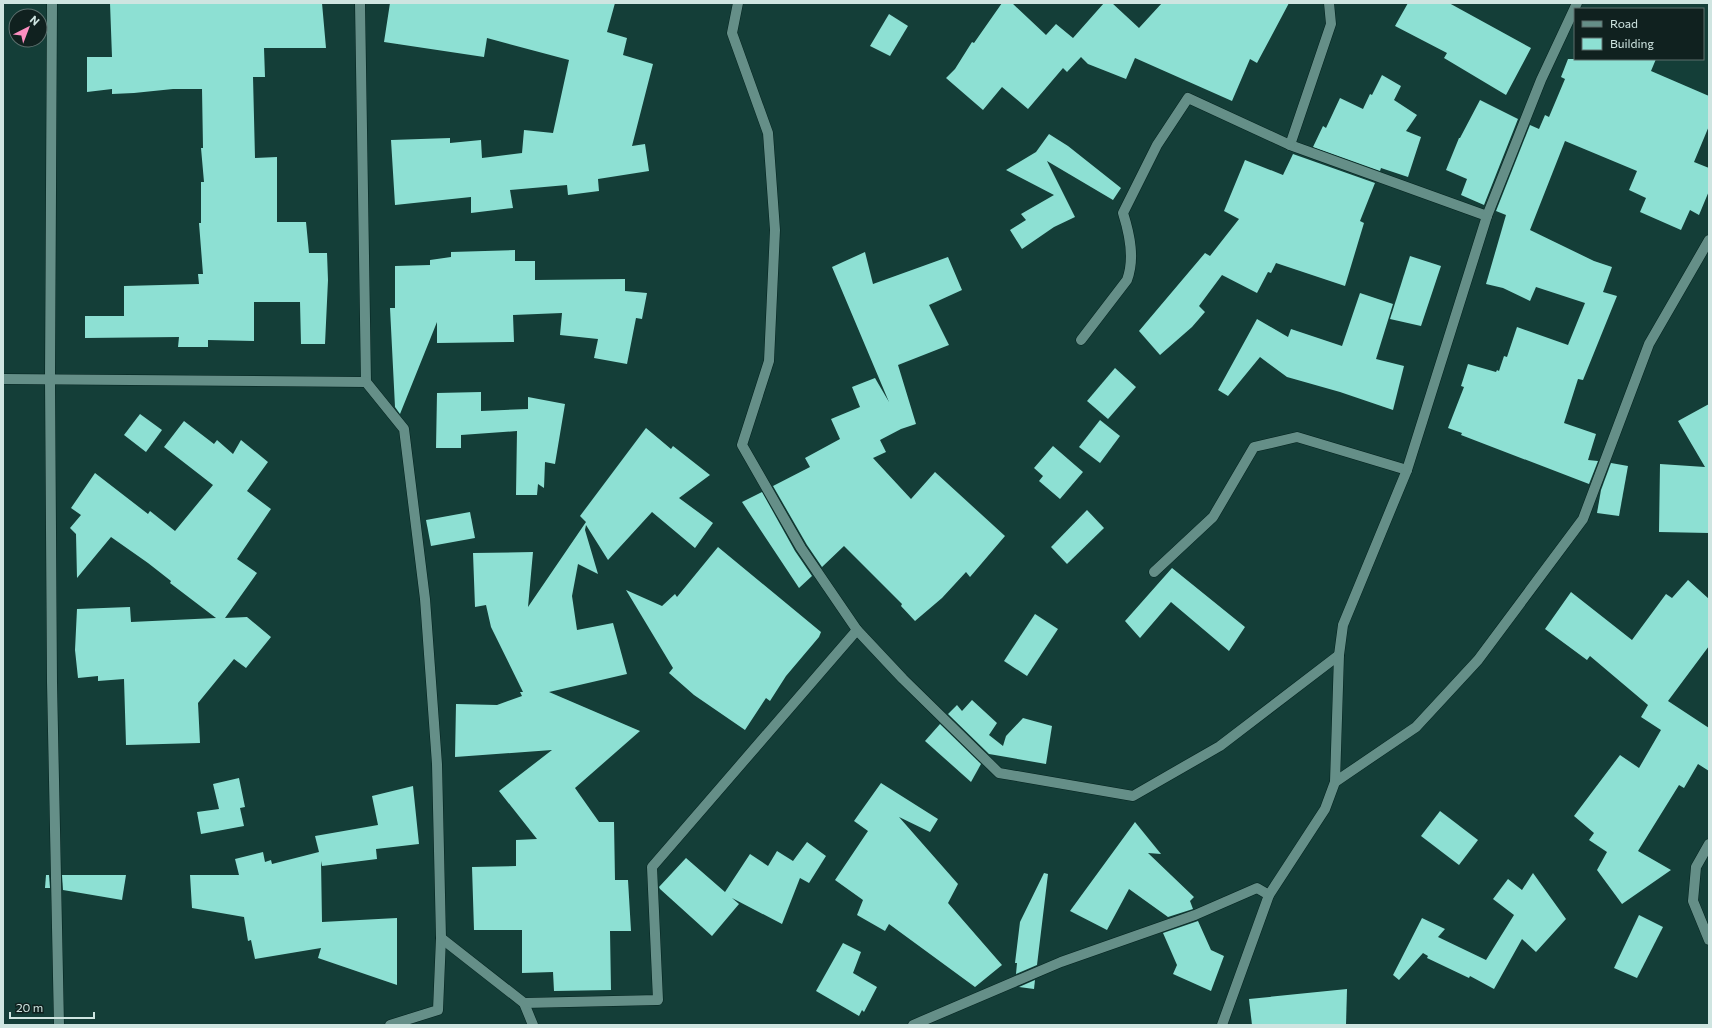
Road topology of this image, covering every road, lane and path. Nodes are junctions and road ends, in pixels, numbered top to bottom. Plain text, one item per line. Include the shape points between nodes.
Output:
1 (52, 3) edge
2 (360, 3) edge
3 (738, 3) edge
4 (1329, 3) edge
5 (1574, 9) edge
6 (1290, 145) junction
7 (1487, 216) junction
8 (1709, 240) edge
9 (1081, 340) dead end
10 (3, 378) edge
11 (50, 379) junction
12 (366, 382) junction
13 (1407, 470) junction
14 (1154, 572) dead end
15 (856, 630) junction
16 (1339, 655) junction
17 (1336, 782) junction
18 (1709, 844) edge
19 (1269, 896) junction
20 (440, 938) junction
21 (1709, 940) edge
22 (524, 1004) junction
23 (58, 1025) edge
24 (390, 1025) edge
25 (533, 1025) edge
26 (913, 1025) edge
27 (1222, 1025) edge

1 - 11 street
2 - 12 street
3 - 15 street via 732,33 768,133 775,230 769,361 742,444 801,548
4 - 6 street via 1331,24
5 - 7 street via 1541,80
6 - 7 street
6 - 9 street via 1188,98 1157,145 1123,213 1130,235 1130,271 1127,280
7 - 13 street
8 - 17 street via 1649,344 1583,519 1478,660 1416,727
10 - 11 street
11 - 12 street
11 - 23 street
12 - 20 street via 404,428 425,599 437,764
13 - 14 street via 1297,437 1254,447 1213,517
13 - 16 street via 1343,625
15 - 16 street via 999,773 1133,796 1220,746
15 - 22 street via 652,867 658,1000
16 - 17 street
17 - 19 street via 1325,809
18 - 21 street via 1696,868 1693,901
19 - 26 street via 1257,888 1195,915 1061,962
19 - 27 street
20 - 22 street
20 - 24 street via 438,1010
22 - 25 street

